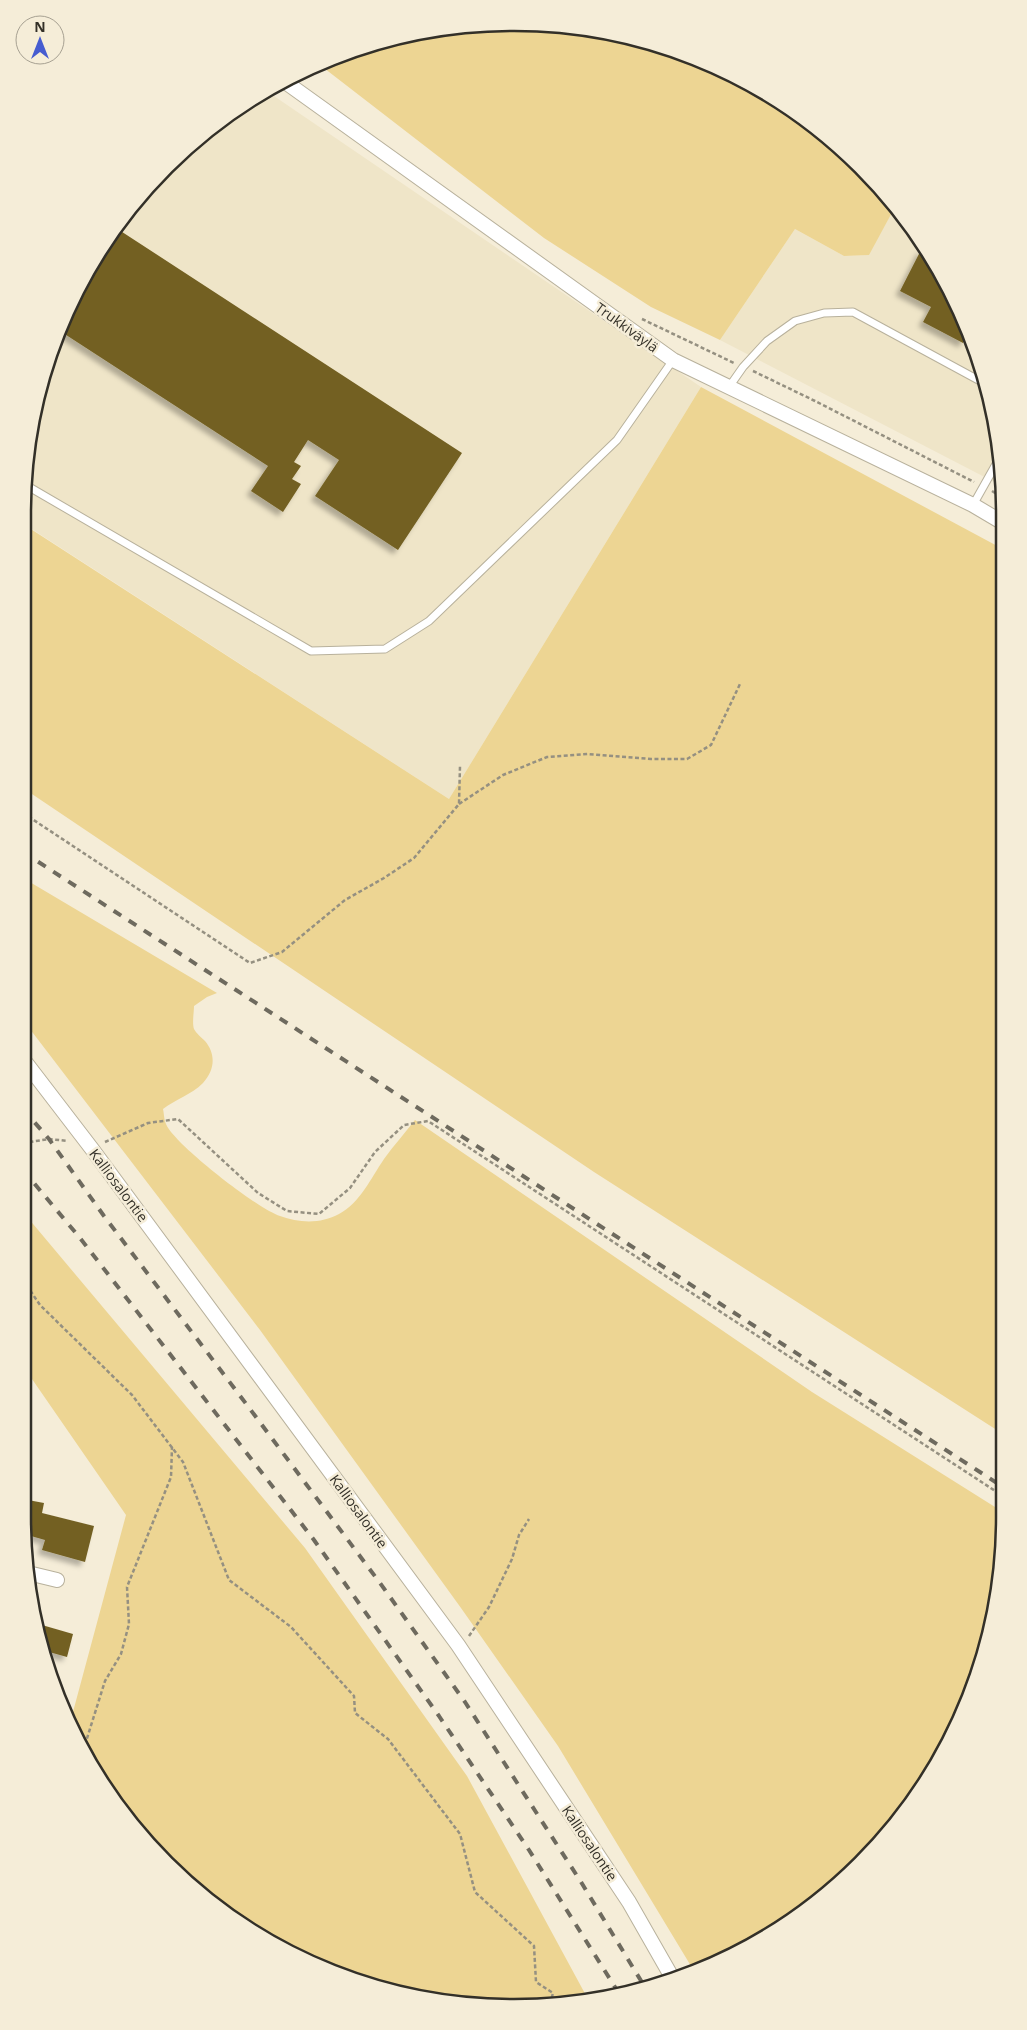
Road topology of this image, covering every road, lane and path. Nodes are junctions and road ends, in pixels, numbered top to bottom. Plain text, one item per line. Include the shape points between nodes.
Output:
1 (291, 86) edge
2 (640, 318) dead end
3 (673, 360) junction
4 (743, 367) junction
5 (976, 379) edge
6 (730, 387) junction
7 (994, 468) edge
8 (983, 486) junction
9 (32, 489) edge
10 (995, 493) edge
11 (973, 505) junction
12 (996, 519) edge
13 (740, 684) dead end
14 (460, 766) dead end
15 (459, 804) junction
16 (31, 818) edge
17 (31, 1069) edge
18 (31, 1142) edge
19 (92, 1149) junction
20 (31, 1292) edge
21 (172, 1447) junction
22 (996, 1491) edge
23 (529, 1519) dead end
24 (35, 1575) edge
25 (57, 1580) dead end
26 (458, 1645) junction
27 (86, 1740) edge
28 (670, 1973) edge
29 (552, 1997) edge

1 - 3 street, Trukkiväylä
2 - 4 path
3 - 6 street, Trukkiväylä
3 - 9 lane via 617,440 429,621 385,649 311,651
4 - 5 lane via 767,340 796,321 824,313 853,312
4 - 6 lane
4 - 8 path
6 - 11 street, Trukkiväylä
7 - 8 lane
8 - 10 path
8 - 11 lane
11 - 12 street, Trukkiväylä
13 - 15 path via 711,745 688,759 651,760 588,754 547,757 502,775
14 - 15 path
15 - 16 path via 414,858 345,900 282,952 250,963
17 - 19 street, Kalliosalontie
18 - 19 path via 64,1140
19 - 22 path via 148,1123 178,1119 258,1193 287,1211 319,1214 350,1188 375,1152 404,1125 428,1121
19 - 26 street, Kalliosalontie
20 - 21 path via 40,1305 132,1395
21 - 27 path via 171,1477 127,1587 129,1624 123,1646 105,1681
21 - 29 path via 183,1462 230,1580 291,1627 354,1696 355,1713 388,1739 460,1834 475,1892 534,1946 536,1982 553,1993
23 - 26 path via 489,1607 472,1634
24 - 25 street
26 - 28 street, Kalliosalontie via 629,1902

